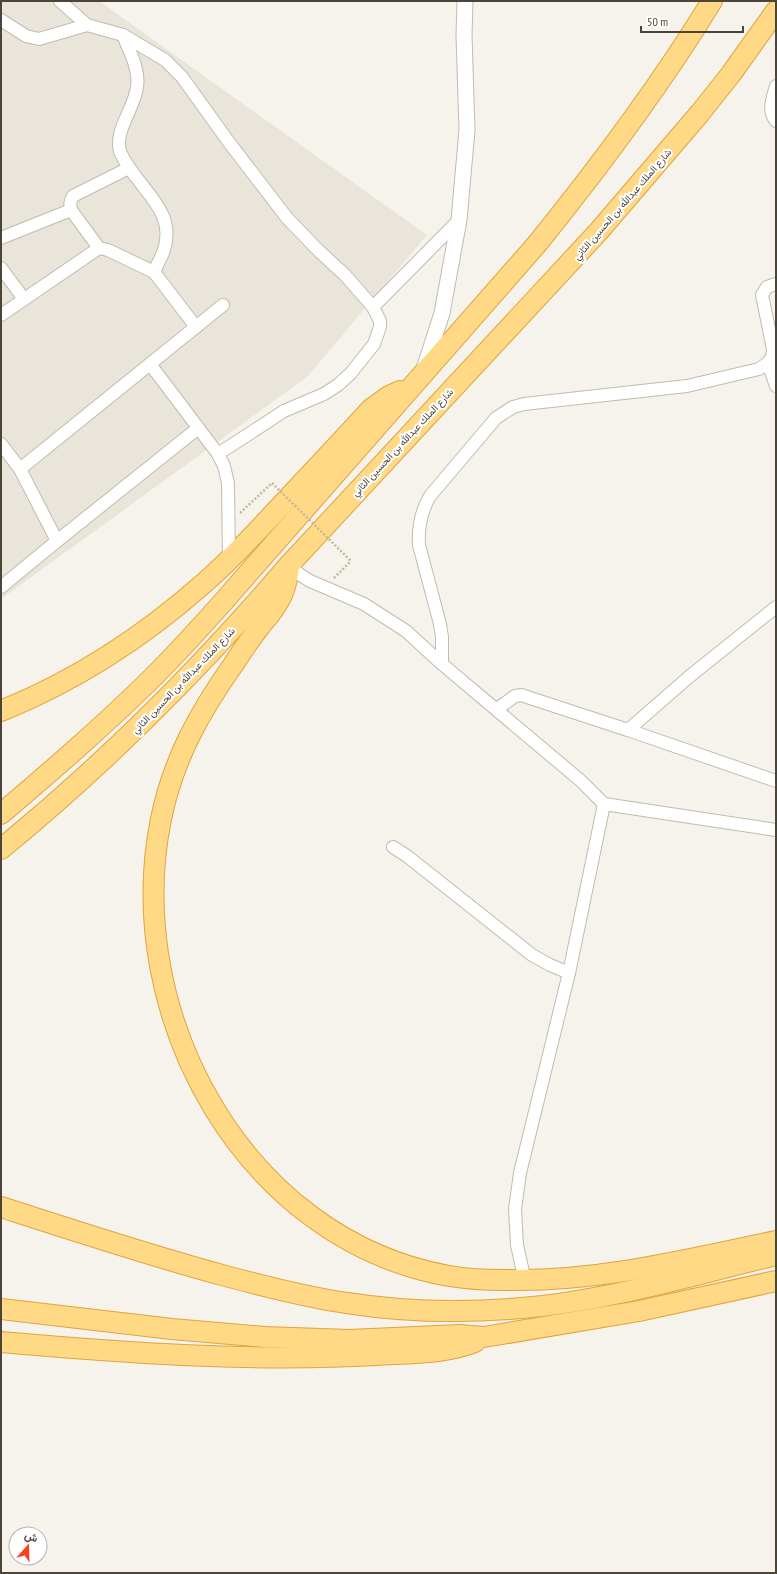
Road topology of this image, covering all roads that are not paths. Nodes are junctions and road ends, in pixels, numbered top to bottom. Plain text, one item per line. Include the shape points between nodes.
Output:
1 (60, 1) edge
2 (465, 1) edge
3 (712, 1) edge
4 (776, 11) edge
5 (1, 20) edge
6 (87, 25) junction
7 (123, 35) junction
8 (776, 86) edge
9 (776, 121) edge
10 (129, 168) junction
11 (71, 210) junction
12 (459, 220) junction
13 (1, 238) edge
14 (99, 248) junction
15 (1, 268) edge
16 (154, 272) junction
17 (776, 284) edge
18 (24, 299) junction
19 (223, 305) dead end
20 (373, 307) junction
21 (1, 315) edge
22 (196, 327) junction
23 (768, 363) junction
24 (150, 364) junction
25 (423, 373) junction
26 (776, 386) edge
27 (410, 388) junction
28 (197, 429) junction
29 (1, 444) edge
30 (218, 454) junction
31 (20, 469) junction
32 (57, 541) junction
33 (229, 561) junction
34 (289, 565) junction
35 (1, 588) edge
36 (776, 607) edge
37 (442, 664) junction
38 (497, 709) junction
39 (1, 711) edge
40 (628, 730) junction
41 (776, 781) edge
42 (604, 804) junction
43 (1, 814) edge
44 (776, 830) edge
45 (393, 847) dead end
46 (1, 849) edge
47 (569, 973) junction
48 (1, 1208) edge
49 (776, 1241) edge
50 (776, 1255) edge
51 (524, 1281) junction
52 (776, 1281) edge
53 (1, 1309) edge
54 (484, 1337) junction
55 (1, 1342) edge

1 - 6 street
2 - 12 street via 467,130
3 - 25 highway via 643,106 578,193 537,244
4 - 34 highway, شارع الملك عبدالله بن الحسين الثاني via 700,114 604,225
5 - 6 street via 26,36 39,39
6 - 7 street
7 - 10 street via 138,77 137,89 119,144 120,152
7 - 20 street via 165,60 182,77 287,218 345,275
8 - 9 street via 771,110
10 - 11 street via 73,196
10 - 16 street via 166,222 167,238 164,251
11 - 13 street
11 - 14 street
12 - 20 street
12 - 25 street via 442,313
14 - 16 street
14 - 18 street
15 - 18 street
16 - 22 street
17 - 23 street via 767,287 762,295 773,349 773,356
18 - 21 street
19 - 22 street
20 - 30 street via 380,321 374,344 338,386 284,411
22 - 24 street
23 - 26 street
23 - 37 street via 760,369 687,386 524,404 513,407 496,418 430,496 423,508 418,533 419,545 440,624
24 - 28 street
24 - 31 street
25 - 27 highway
27 - 33 highway via 389,396 371,410
27 - 43 highway via 174,655 99,729
28 - 30 street
28 - 32 street
29 - 31 street
30 - 33 street via 228,483
31 - 32 street
32 - 35 street
33 - 39 highway via 178,606 123,646 65,681
34 - 37 street via 310,581 364,604 388,618 419,641
34 - 46 highway, شارع الملك عبدالله بن الحسين الثاني via 248,613 162,703 71,789
34 - 51 highway via 286,585 278,603 233,664 198,720 182,750 166,795 154,866 153,913 159,961 170,1008 201,1086 233,1137 268,1180 310,1215 356,1244 379,1255 421,1269 452,1276
36 - 40 street
37 - 38 street
38 - 40 street via 515,696 521,696
38 - 42 street
40 - 41 street
42 - 44 street
42 - 47 street
45 - 47 street via 532,955
47 - 51 street via 520,1173 514,1209
48 - 50 highway via 275,1290 391,1308 490,1310 555,1304 620,1294
49 - 51 highway via 642,1269 584,1277
52 - 54 highway via 639,1311
53 - 54 highway via 265,1337 349,1340 460,1335
54 - 55 highway via 461,1347 444,1350 311,1357 161,1353

